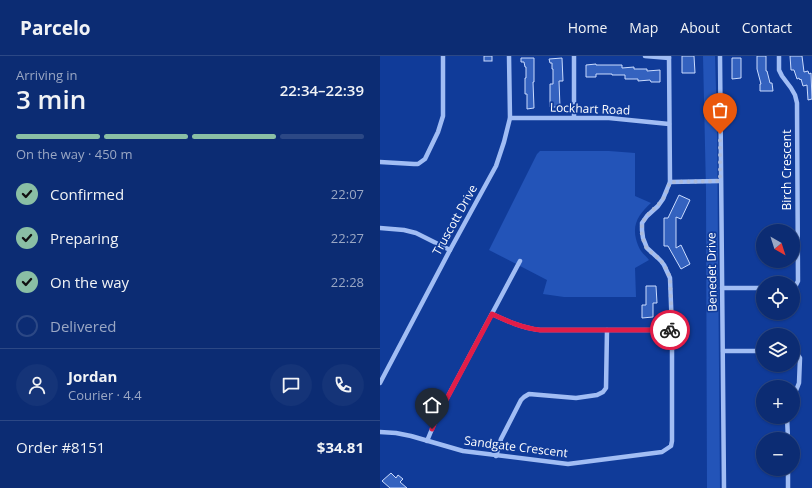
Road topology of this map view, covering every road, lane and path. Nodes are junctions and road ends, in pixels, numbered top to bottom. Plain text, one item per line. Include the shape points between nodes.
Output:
1 (443, 56) edge
2 (509, 56) edge
3 (574, 56) edge
4 (646, 56) edge
5 (720, 56) edge
6 (778, 56) edge
7 (669, 57) edge
8 (574, 117) junction
9 (510, 118) junction
10 (669, 124) junction
11 (380, 162) edge
12 (720, 181) junction
13 (670, 182) junction
14 (380, 228) edge
15 (450, 250) junction
16 (520, 261) dead end
17 (798, 276) edge
18 (722, 288) junction
19 (756, 288) edge
20 (492, 314) junction
21 (607, 330) junction
22 (672, 330) junction
23 (723, 351) junction
24 (756, 351) edge
25 (380, 383) edge
26 (380, 432) edge
27 (428, 441) junction
28 (496, 456) junction
29 (788, 476) edge
30 (724, 488) edge
31 (788, 488) edge

1 - 11 street via 443,116 425,159 418,164
2 - 9 street, Truscott Drive
3 - 8 street
4 - 7 street
5 - 12 street, Benedet Drive
6 - 17 street, Birch Crescent via 779,70 795,95 797,103
7 - 10 street, Sandgate Crescent
8 - 9 street, Lockhart Road
8 - 10 street, Lockhart Road
9 - 15 street, Truscott Drive via 496,166
10 - 13 street, Sandgate Crescent
12 - 13 street
12 - 18 street, Benedet Drive
13 - 22 street, Sandgate Crescent via 658,206 642,223 642,238 647,248 661,261 670,278
14 - 15 street via 416,233
15 - 25 street, Truscott Drive
16 - 20 street
18 - 19 street
18 - 23 street, Benedet Drive
20 - 21 street via 530,329
20 - 27 street via 437,417
21 - 22 street
21 - 28 street via 606,388 603,392 576,398 529,394 520,400 501,439
22 - 28 street, Sandgate Crescent via 672,441 666,451 568,464
23 - 24 street
23 - 30 street, Benedet Drive
26 - 27 street, Sandgate Crescent
27 - 28 street, Sandgate Crescent via 463,451
29 - 31 street

